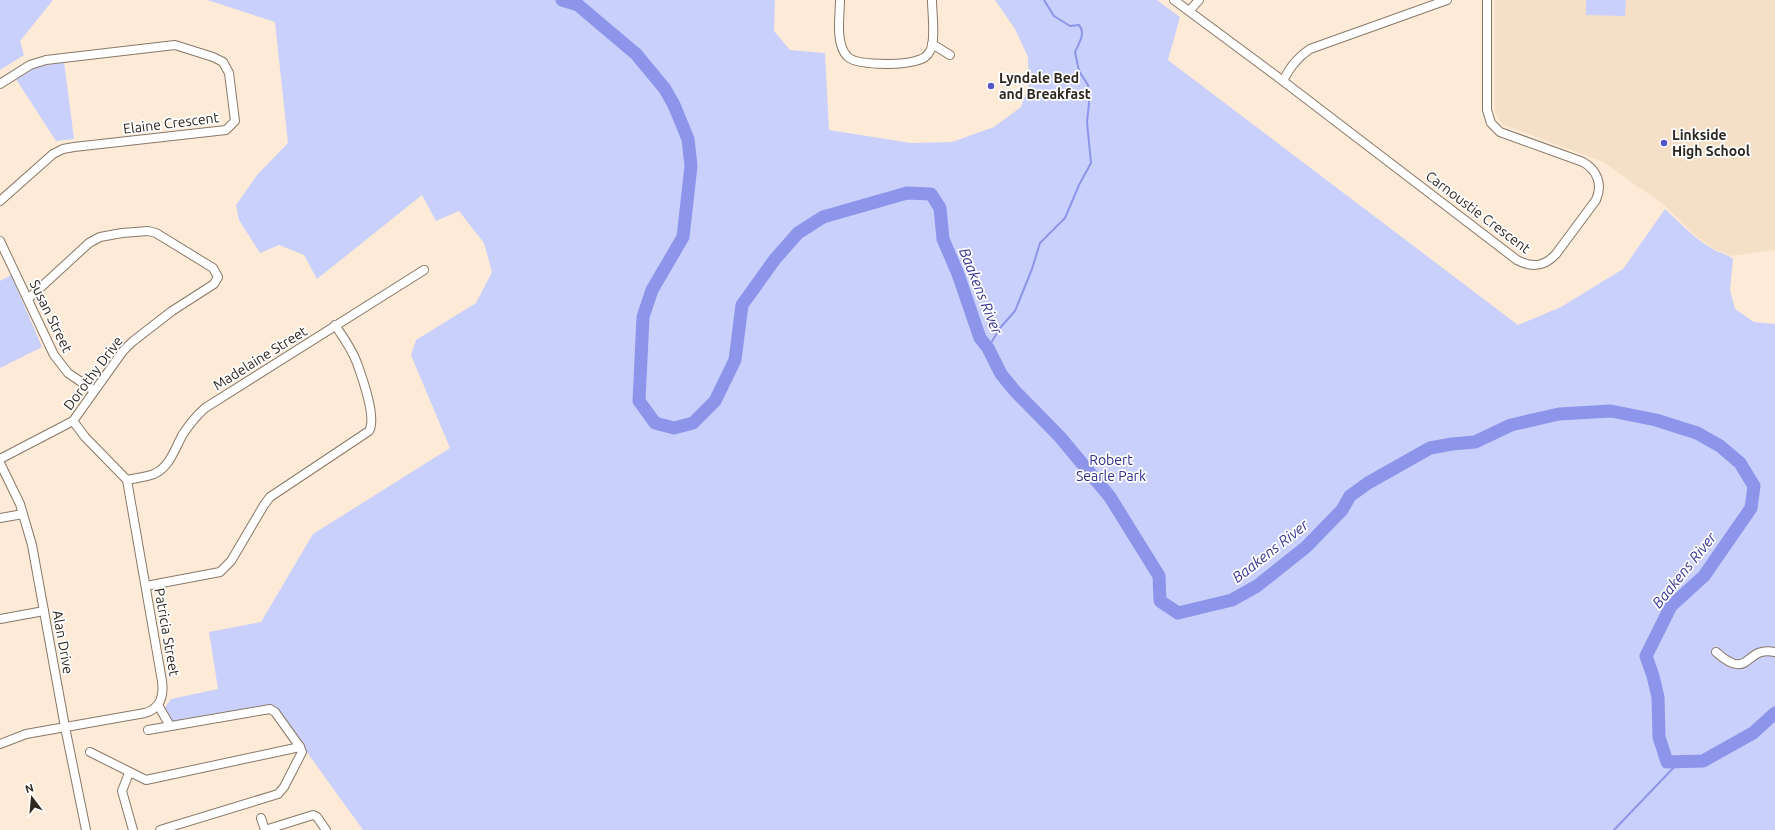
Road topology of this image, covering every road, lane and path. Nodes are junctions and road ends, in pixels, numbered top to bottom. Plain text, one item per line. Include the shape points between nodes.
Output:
1 (840, 0) edge
2 (932, 0) edge
3 (1174, 0) edge
4 (1199, 0) edge
5 (1448, 0) edge
6 (1487, 0) edge
7 (1190, 10) junction
8 (932, 44) junction
9 (950, 55) dead end
10 (1283, 80) junction
11 (0, 84) edge
12 (0, 201) edge
13 (0, 242) edge
14 (424, 270) dead end
15 (28, 299) junction
16 (335, 325) junction
17 (93, 390) junction
18 (73, 421) junction
19 (0, 459) edge
20 (0, 463) edge
21 (127, 480) junction
22 (24, 514) junction
23 (0, 518) edge
24 (146, 586) junction
25 (44, 611) junction
26 (0, 619) edge
27 (1716, 652) dead end
28 (1775, 652) edge
29 (158, 705) junction
30 (170, 726) junction
31 (65, 727) junction
32 (148, 730) dead end
33 (0, 744) edge
34 (300, 747) junction
35 (90, 752) dead end
36 (129, 773) junction
37 (261, 818) dead end
38 (86, 830) edge
39 (133, 830) edge
40 (160, 830) edge
41 (265, 830) edge
42 (326, 830) edge

1 - 8 street via 840,44 850,59 861,63 916,61 926,56
2 - 8 street
3 - 7 street, Carnoustie Crescent
4 - 7 street
5 - 10 street via 1310,49 1290,67
6 - 10 street, Carnoustie Crescent via 1487,110 1491,123 1500,132 1583,162 1594,169 1599,182 1596,200 1556,254 1543,264 1532,266 1517,260
7 - 10 street, Carnoustie Crescent
8 - 9 street
11 - 12 street, Elaine Crescent via 30,65 46,60 175,45 223,62 229,72 236,111 235,121 226,130 58,151
13 - 15 street, Susan Street
14 - 16 street, Madelaine Street
15 - 17 street, Susan Street via 58,361 68,373
15 - 17 street, Dorothy Drive via 89,243 100,237 122,233 156,233 213,268 218,277 214,284 172,311 132,342
16 - 21 street, Madelaine Street via 205,408 194,418 161,470
16 - 24 street via 357,362 371,416 372,425 369,431 270,497 231,561 220,572
17 - 18 street, Dorothy Drive
18 - 19 street, Dorothy Drive
18 - 21 street via 84,437
20 - 22 street, Alan Drive
21 - 24 street, Patricia Street
22 - 23 street
22 - 25 street, Alan Drive
24 - 29 street, Patricia Street via 163,688
25 - 26 street
25 - 31 street, Alan Drive
27 - 28 street via 1735,665 1761,652
29 - 30 street
29 - 31 street via 145,713
30 - 32 street
30 - 34 street via 270,709 275,712
31 - 33 street via 26,734
31 - 38 street, Alan Drive
34 - 36 street via 149,780
34 - 40 street via 301,755 278,794
35 - 36 street
36 - 39 street via 122,791
37 - 41 street
41 - 42 street via 313,815

